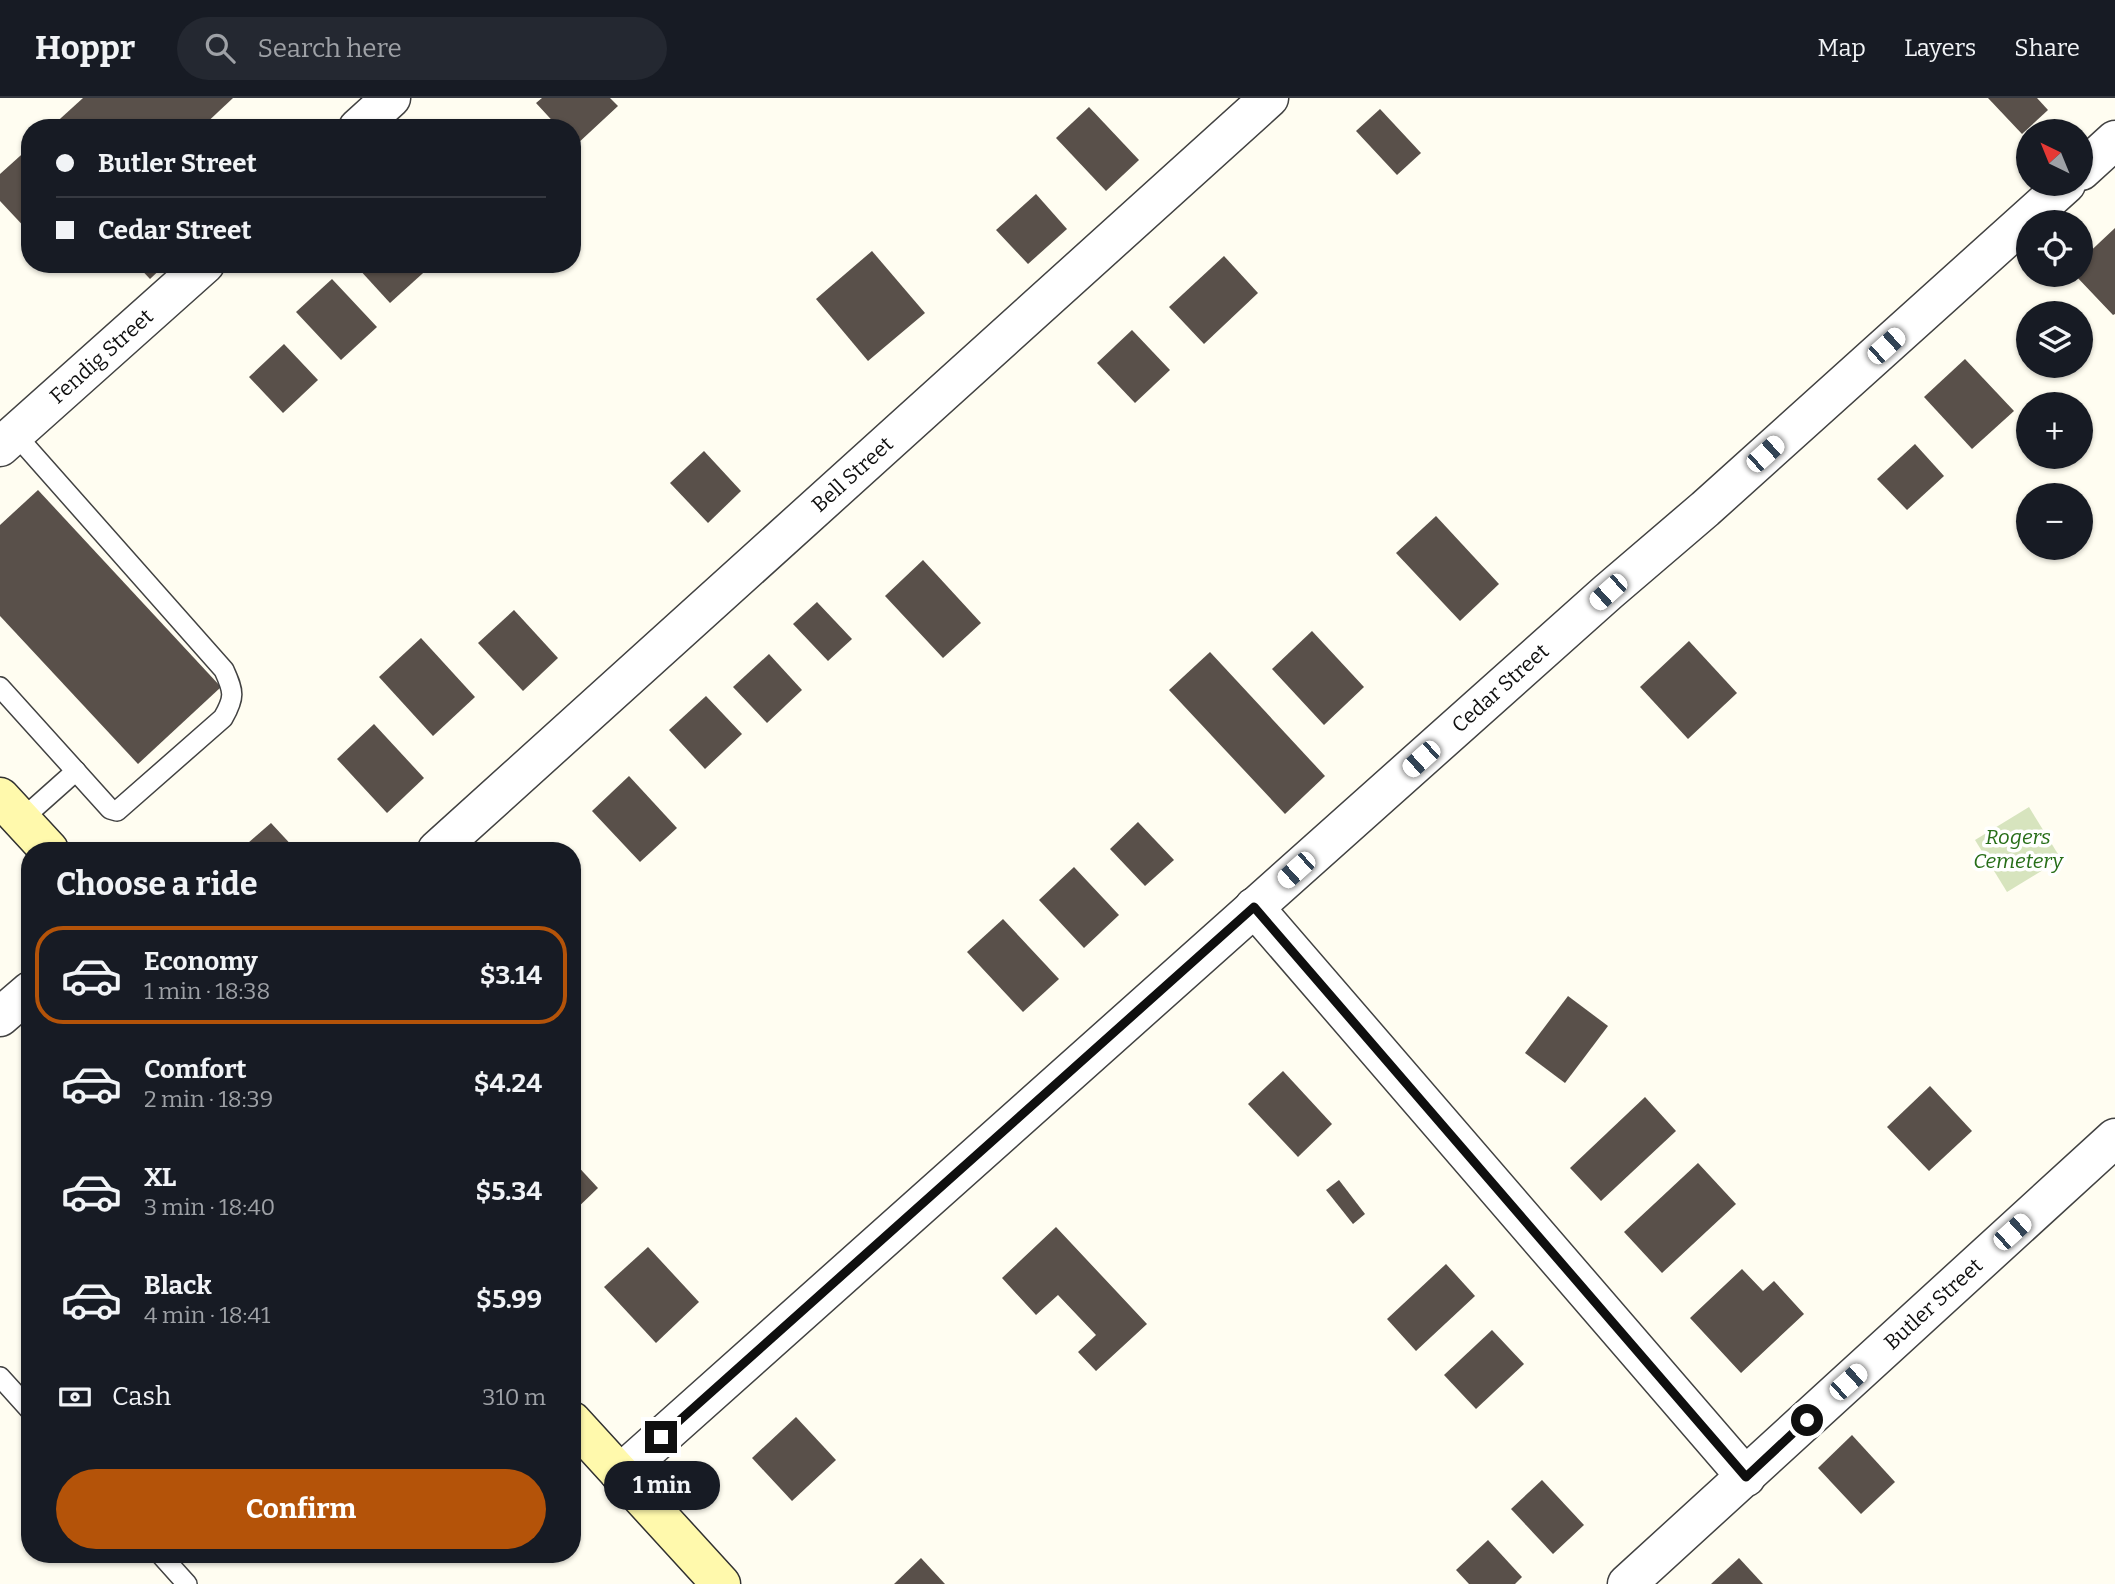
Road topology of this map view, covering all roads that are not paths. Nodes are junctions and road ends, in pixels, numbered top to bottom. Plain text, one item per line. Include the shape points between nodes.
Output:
1 (391, 98) edge
2 (1269, 98) edge
3 (368, 119) edge
4 (2115, 140) edge
5 (2093, 160) edge
6 (2053, 196) edge
7 (195, 273) edge
8 (7, 441) edge
9 (0, 687) edge
10 (76, 771) junction
11 (11, 808) edge
12 (42, 842) edge
13 (446, 842) edge
14 (1254, 907) junction
15 (21, 999) edge
16 (0, 1017) edge
17 (2115, 1138) edge
18 (0, 1377) edge
19 (21, 1400) edge
20 (581, 1431) edge
21 (620, 1474) junction
22 (1746, 1477) junction
23 (168, 1563) edge
24 (187, 1584) edge
25 (721, 1584) edge
26 (1627, 1584) edge

1 - 3 street
2 - 13 street, Bell Street
4 - 5 street
6 - 14 street, Cedar Street
7 - 8 street, Fendig Street
8 - 10 lane via 224,670 231,685 233,701 223,718 117,811
9 - 10 lane
10 - 11 lane
11 - 12 main road
14 - 21 street, Cedar Street
14 - 22 street
15 - 16 street
17 - 22 street, Butler Street
18 - 19 lane
20 - 21 main road
21 - 25 main road
22 - 26 street, Butler Street
23 - 24 lane

